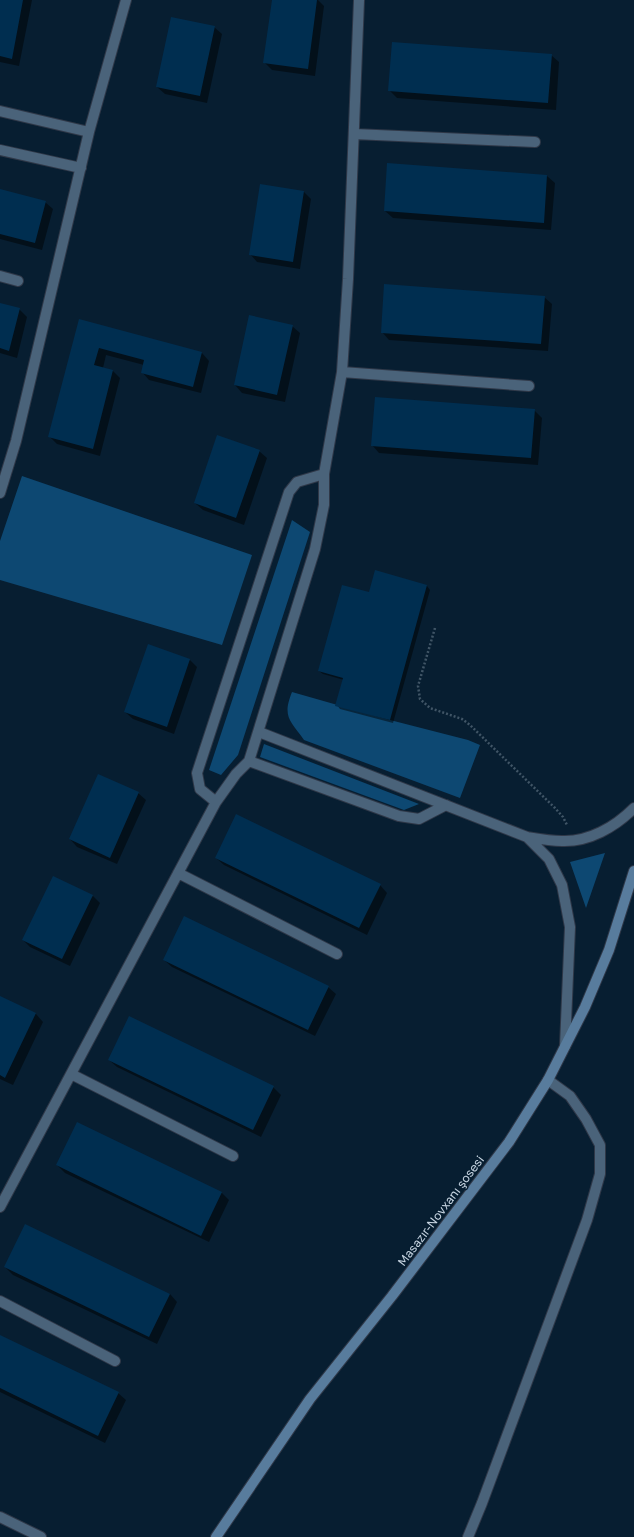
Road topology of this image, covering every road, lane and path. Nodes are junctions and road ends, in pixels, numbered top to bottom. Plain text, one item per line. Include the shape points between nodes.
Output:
1 (126, 0) edge
2 (359, 0) edge
3 (0, 111) edge
4 (88, 132) junction
5 (354, 134) junction
6 (535, 142) dead end
7 (0, 150) edge
8 (81, 168) junction
9 (0, 276) edge
10 (18, 281) dead end
11 (342, 372) junction
12 (529, 386) dead end
13 (324, 474) junction
14 (0, 493) edge
15 (435, 628) dead end
16 (259, 732) junction
17 (249, 761) junction
18 (216, 802) junction
19 (446, 805) junction
20 (634, 808) edge
21 (527, 837) junction
22 (574, 839) junction
23 (634, 871) edge
24 (178, 873) junction
25 (337, 954) dead end
26 (565, 1046) junction
27 (71, 1074) junction
28 (548, 1080) junction
29 (233, 1156) dead end
30 (0, 1207) edge
31 (0, 1301) edge
32 (115, 1361) dead end
33 (0, 1517) edge
34 (221, 1534) edge
35 (41, 1537) edge
36 (468, 1537) edge

1 - 4 lane
2 - 5 lane
3 - 4 lane
4 - 8 lane
5 - 6 lane
5 - 11 lane
7 - 8 lane
8 - 14 lane via 16,441
9 - 10 lane
11 - 12 lane
11 - 13 lane
13 - 16 lane via 324,505 315,549
13 - 18 lane via 297,482 289,492 197,772 200,789
15 - 22 path via 418,686 420,699 430,708 462,719 470,725 555,808 563,817
16 - 17 lane
16 - 19 lane
17 - 18 lane
17 - 19 lane via 399,816 418,819
18 - 24 lane
19 - 21 lane
20 - 22 lane via 622,820 593,836
21 - 22 lane via 563,841
21 - 26 lane via 550,859 562,885 569,935
23 - 26 main road, Masazır-Novxanı şosesi via 609,950
24 - 25 lane
24 - 27 lane
26 - 28 main road, Masazır-Novxanı şosesi
27 - 29 lane
27 - 30 lane
28 - 34 main road, Masazır-Novxanı şosesi via 509,1142 310,1400
28 - 36 lane via 570,1096 586,1119 600,1145 600,1174 587,1220
31 - 32 lane
33 - 35 lane

